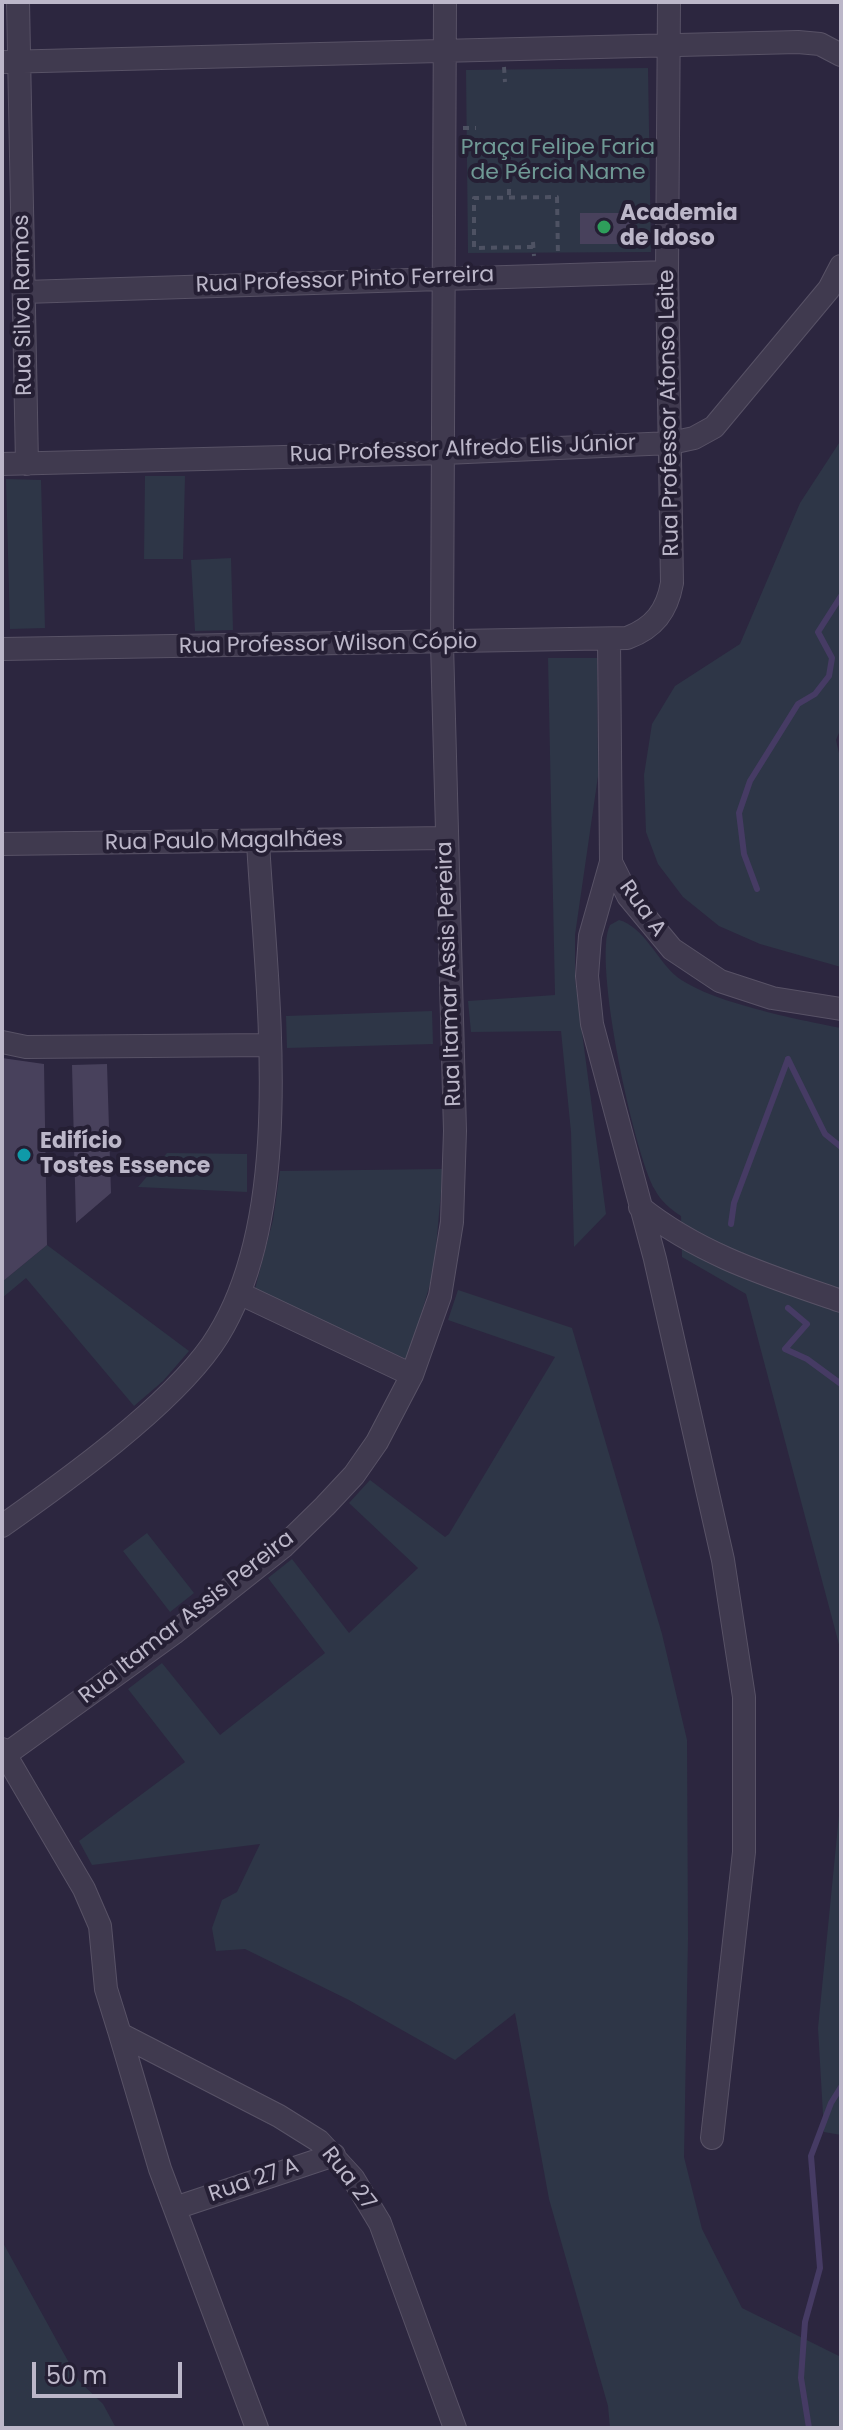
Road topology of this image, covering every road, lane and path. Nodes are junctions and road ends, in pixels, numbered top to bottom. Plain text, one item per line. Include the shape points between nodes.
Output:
1 (18, 2) edge
2 (445, 2) edge
3 (669, 2) edge
4 (669, 45) junction
5 (444, 50) junction
6 (841, 55) edge
7 (10, 62) edge
8 (516, 64) dead end
9 (489, 65) dead end
10 (504, 65) junction
11 (505, 82) dead end
12 (461, 128) dead end
13 (476, 128) dead end
14 (509, 165) dead end
15 (548, 189) dead end
16 (548, 197) junction
17 (509, 198) junction
18 (558, 258) junction
19 (572, 258) dead end
20 (519, 259) dead end
21 (534, 259) junction
22 (841, 266) edge
23 (667, 272) junction
24 (445, 278) junction
25 (24, 292) junction
26 (671, 443) junction
27 (445, 453) junction
28 (2, 464) edge
29 (27, 464) junction
30 (650, 627) joint
31 (609, 639) junction
32 (442, 644) junction
33 (2, 649) edge
34 (445, 838) junction
35 (258, 842) junction
36 (2, 844) edge
37 (611, 862) junction
38 (841, 1009) edge
39 (2, 1042) edge
40 (269, 1045) junction
41 (640, 1207) junction
42 (241, 1294) junction
43 (841, 1301) edge
44 (412, 1375) junction
45 (2, 1526) edge
46 (4, 1752) edge
47 (120, 2034) junction
48 (712, 2138) dead end
49 (334, 2155) junction
50 (175, 2208) junction
51 (257, 2428) edge
52 (455, 2428) edge

1 - 7 street, Rua Silva Ramos
2 - 5 street, Rua Itamar Assis Pereira
3 - 4 street, Rua Professor Afonso Leite
4 - 5 street
4 - 6 street via 798,42 820,44
4 - 23 street, Rua Professor Afonso Leite
5 - 7 street
5 - 24 street, Rua Itamar Assis Pereira
7 - 25 street, Rua Silva Ramos
8 - 10 path
9 - 10 path
10 - 11 path
12 - 13 path
14 - 17 path
15 - 16 path
16 - 17 path
16 - 18 path via 557,197
17 - 21 path via 474,198 474,248 533,244
18 - 19 path
18 - 21 path
20 - 21 path
22 - 26 street, Rua Professor Alfredo Elis Júnior via 829,289 714,427
23 - 24 street, Rua Professor Pinto Ferreira
23 - 26 street, Rua Professor Afonso Leite
24 - 25 street, Rua Professor Pinto Ferreira
24 - 27 street, Rua Itamar Assis Pereira
25 - 29 street, Rua Silva Ramos
26 - 27 street, Rua Professor Alfredo Elis Júnior
26 - 30 street, Rua Professor Afonso Leite via 672,583
27 - 29 street, Rua Professor Alfredo Elis Júnior
27 - 32 street, Rua Itamar Assis Pereira
28 - 29 street, Rua Professor Alfredo Elis Júnior
30 - 31 street, Rua Professor Wilson Cópio via 627,638
31 - 32 street, Rua Professor Wilson Cópio
31 - 37 street, Rua A
32 - 33 street, Rua Professor Wilson Cópio
32 - 34 street, Rua Itamar Assis Pereira
34 - 35 street, Rua Paulo Magalhães
34 - 44 street, Rua Itamar Assis Pereira via 455,1131 452,1222 440,1296
35 - 36 street, Rua Paulo Magalhães
35 - 40 street
37 - 38 street, Rua A via 639,913 696,968 748,992
37 - 41 street via 590,936 588,998 597,1052
39 - 40 street via 26,1047
40 - 42 street via 266,1185
41 - 43 street via 711,1254
41 - 48 street via 723,1560 744,1697 744,1852
42 - 44 street
42 - 45 street via 211,1346 173,1389
44 - 46 street, Rua Itamar Assis Pereira via 354,1475 284,1546 174,1633
46 - 47 street via 100,1926 106,1989
47 - 49 street, Rua 27 via 279,2116
47 - 50 street
49 - 50 street, Rua 27 A
49 - 52 street, Rua 27 via 380,2223
50 - 51 street

